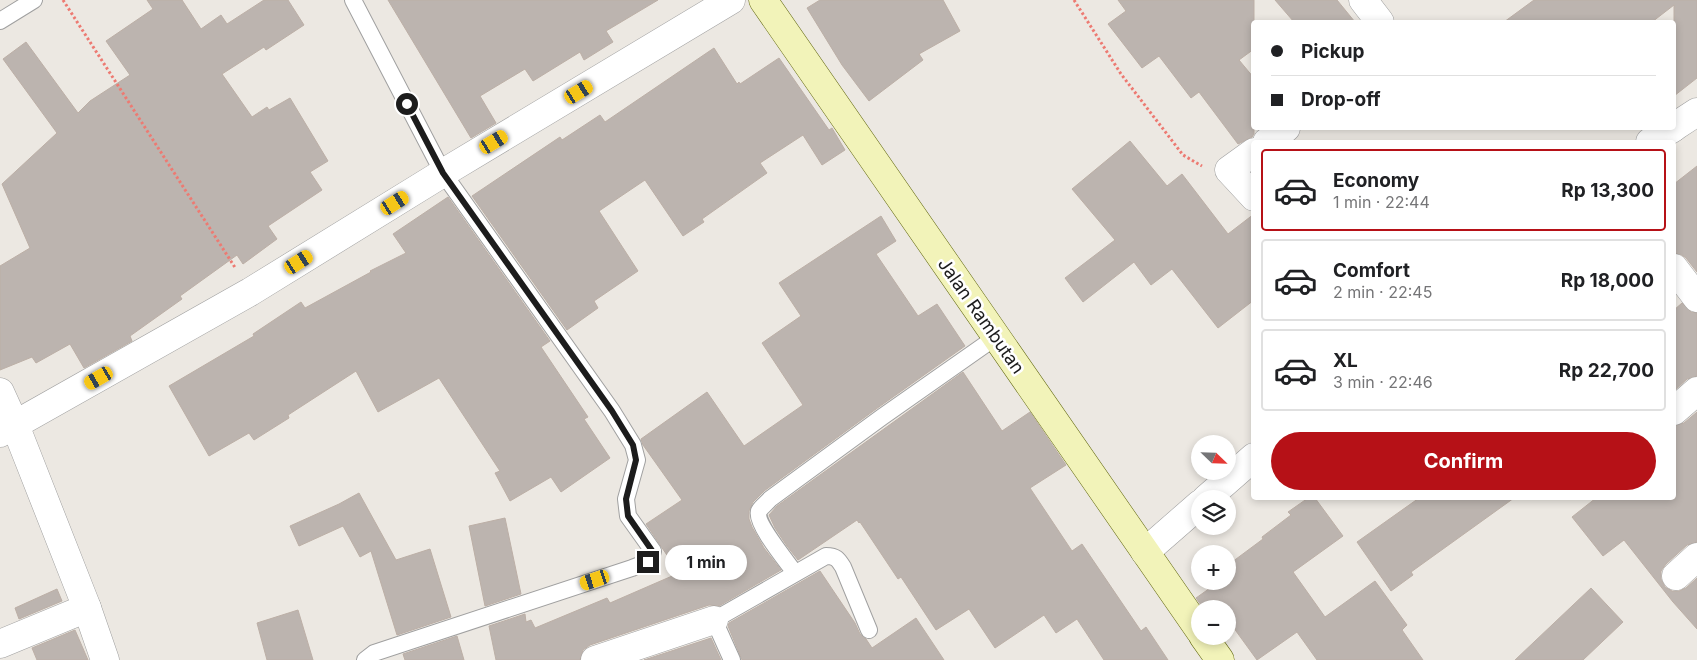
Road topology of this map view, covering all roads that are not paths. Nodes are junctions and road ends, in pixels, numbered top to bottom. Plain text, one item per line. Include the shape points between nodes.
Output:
1 (34, 0) edge
2 (353, 0) edge
3 (731, 0) edge
4 (763, 0) edge
5 (1363, 0) edge
6 (1, 19) edge
7 (1378, 20) edge
8 (1697, 112) edge
9 (1676, 125) edge
10 (1283, 130) edge
11 (1668, 130) edge
12 (1269, 140) edge
13 (1653, 140) edge
14 (1251, 154) edge
15 (443, 173) junction
16 (1251, 194) edge
17 (1676, 271) edge
18 (1697, 298) edge
19 (996, 337) junction
20 (1697, 391) edge
21 (0, 392) edge
22 (1676, 409) edge
23 (8, 429) edge
24 (1251, 460) edge
25 (1216, 490) edge
26 (1191, 512) edge
27 (1145, 552) junction
28 (1697, 558) edge
29 (795, 573) junction
30 (1676, 576) dead end
31 (87, 608) junction
32 (1191, 618) edge
33 (714, 620) junction
34 (869, 630) dead end
35 (0, 644) edge
36 (1209, 645) edge
37 (105, 660) edge
38 (365, 660) edge
39 (594, 660) edge
40 (732, 660) edge
41 (1220, 660) edge

1 - 6 lane
2 - 15 lane
3 - 15 street
4 - 19 street, Jalan Rambutan
5 - 7 street
8 - 9 street
10 - 12 street
11 - 13 street
14 - 16 street via 1229,170
15 - 23 street via 250,292
15 - 38 lane via 633,445 636,460 626,499 628,516 653,552 648,562 374,653
17 - 18 street
19 - 27 street, Jalan Rambutan
19 - 29 lane via 770,499 758,516
20 - 22 street
21 - 23 street
23 - 31 street
24 - 25 street
26 - 27 street
27 - 32 street, Jalan Rambutan
28 - 30 street
29 - 33 lane
29 - 34 lane via 826,556 838,559
31 - 35 street
31 - 37 street
33 - 39 street
33 - 40 lane
36 - 41 street

